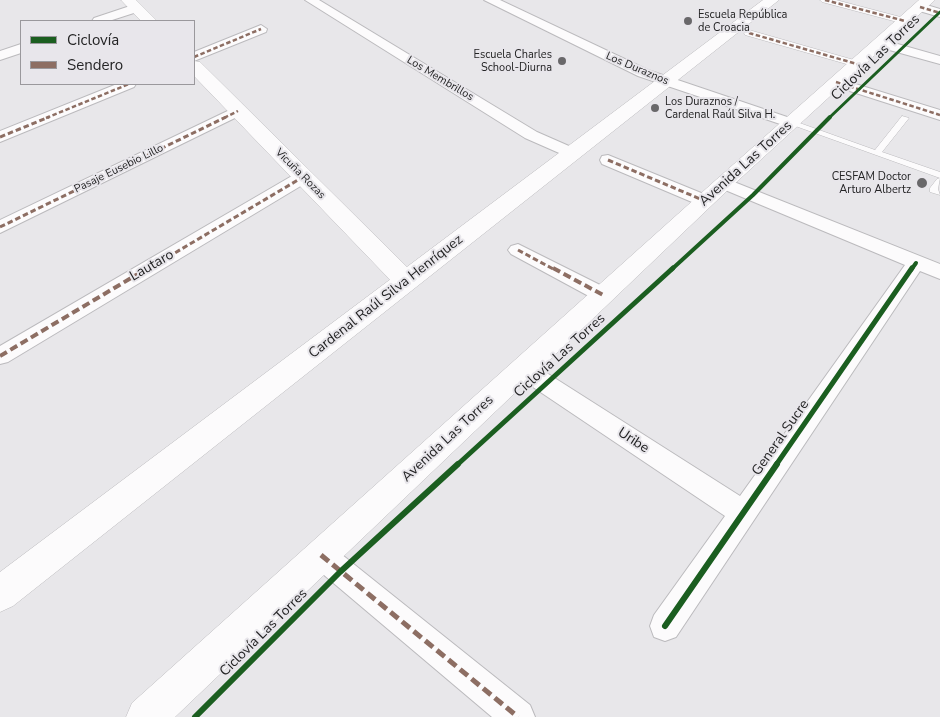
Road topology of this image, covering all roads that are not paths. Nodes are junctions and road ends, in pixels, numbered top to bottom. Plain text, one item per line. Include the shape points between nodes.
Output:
1 (311, 0) edge
2 (490, 0) edge
3 (772, 0) edge
4 (826, 0) edge
5 (132, 4) edge
6 (924, 4) edge
7 (940, 13) edge
8 (100, 20) edge
9 (148, 20) edge
10 (905, 20) junction
11 (261, 29) dead end
12 (749, 32) dead end
13 (880, 43) junction
14 (20, 48) edge
15 (0, 56) edge
16 (195, 57) edge
17 (940, 60) edge
18 (857, 64) junction
19 (195, 67) edge
20 (666, 81) junction
21 (836, 82) junction
22 (127, 85) edge
23 (238, 111) junction
24 (940, 115) edge
25 (905, 118) dead end
26 (791, 123) junction
27 (0, 138) edge
28 (572, 153) junction
29 (877, 153) junction
30 (608, 160) dead end
31 (940, 175) edge
32 (303, 177) junction
33 (940, 180) edge
34 (715, 192) junction
35 (940, 192) edge
36 (0, 227) edge
37 (518, 250) dead end
38 (916, 262) junction
39 (940, 272) edge
40 (406, 281) junction
41 (603, 295) junction
42 (0, 356) edge
43 (523, 369) junction
44 (744, 512) junction
45 (321, 555) junction
46 (0, 594) edge
47 (665, 626) dead end
48 (146, 717) edge
49 (518, 717) edge

1 - 28 street, Los Membrillos via 531,134
2 - 20 street, Los Duraznos via 643,74
3 - 20 main road, Cardenal Raúl Silva Henríquez
4 - 10 street
5 - 8 street
5 - 9 main road
6 - 7 street
6 - 10 main road, Avenida Las Torres
10 - 13 main road, Avenida Las Torres
11 - 16 street
12 - 18 street
13 - 17 street
13 - 18 main road, Avenida Las Torres
14 - 15 street
18 - 21 main road, Avenida Las Torres
19 - 23 main road, Vicuña Rozas
20 - 26 street, Los Duraznos
20 - 28 main road, Cardenal Raúl Silva Henríquez
21 - 24 street
21 - 26 main road, Avenida Las Torres
22 - 27 street
23 - 32 main road, Vicuña Rozas
23 - 36 street, Pasaje Eusebio Lillo
25 - 29 lane
26 - 29 lane
26 - 34 main road, Avenida Las Torres
28 - 40 main road, Cardenal Raúl Silva Henríquez
29 - 31 lane
30 - 34 street
32 - 40 main road, Vicuña Rozas
32 - 42 street, Lautaro
33 - 35 lane via 934,190
34 - 38 street
34 - 41 main road, Avenida Las Torres
37 - 41 street
38 - 39 street
38 - 44 street, General Sucre
40 - 46 main road, Cardenal Raúl Silva Henríquez
41 - 43 main road, Avenida Las Torres
43 - 44 street, Uribe
43 - 45 main road, Avenida Las Torres
44 - 47 street, General Sucre
45 - 48 main road, Avenida Las Torres
45 - 49 street

